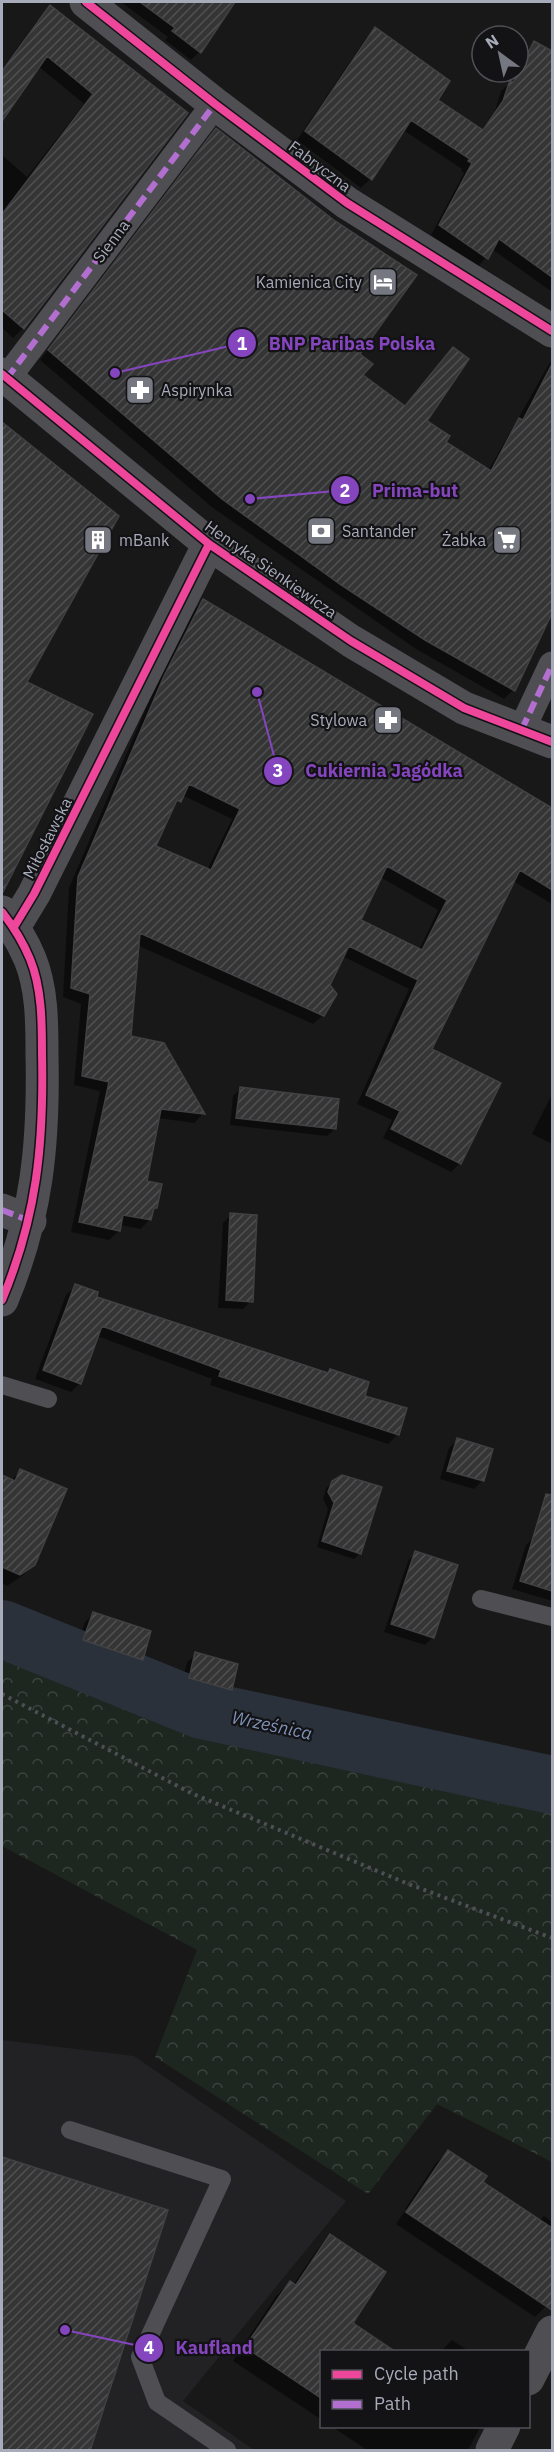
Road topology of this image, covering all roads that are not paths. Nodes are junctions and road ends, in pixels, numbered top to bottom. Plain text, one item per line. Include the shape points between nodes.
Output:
1 (86, 2) edge
2 (214, 104) junction
3 (552, 331) edge
4 (4, 376) edge
5 (209, 544) junction
6 (552, 665) edge
7 (522, 729) junction
8 (552, 742) edge
9 (8, 919) edge
10 (16, 1215) edge
11 (2, 1300) edge
12 (2, 1385) edge
13 (48, 1399) dead end
14 (482, 1599) dead end
15 (552, 1617) edge
16 (70, 2130) dead end
17 (552, 2332) edge
18 (530, 2375) edge
19 (504, 2428) edge
20 (227, 2451) edge
21 (492, 2451) edge

1 - 2 street, Fabryczna
2 - 3 street, Fabryczna via 347,203
2 - 4 street, Sienna
4 - 5 street, Henryka Sienkiewicza
5 - 7 street, Henryka Sienkiewicza via 361,647 464,708
5 - 9 street, Miłosławska via 34,894
6 - 7 street
7 - 8 street, Henryka Sienkiewicza
9 - 10 street, Miłosławska via 30,959 42,1024 38,1176
10 - 11 street, Miłosławska
12 - 13 lane
14 - 15 lane
16 - 20 lane via 222,2179 140,2357 157,2403
17 - 18 street
19 - 21 street

